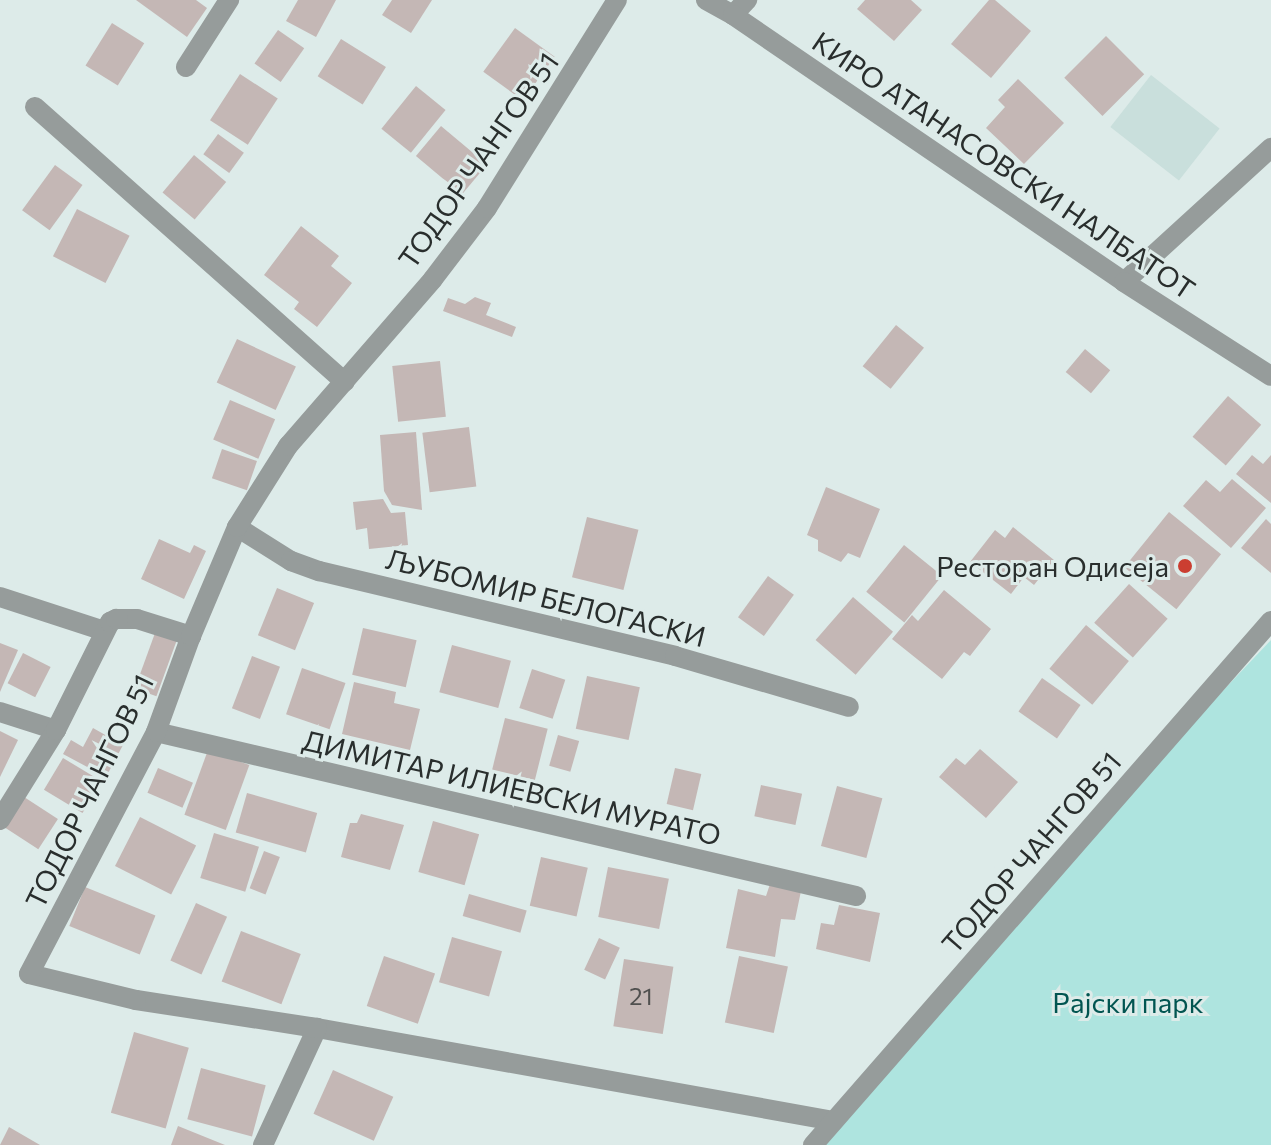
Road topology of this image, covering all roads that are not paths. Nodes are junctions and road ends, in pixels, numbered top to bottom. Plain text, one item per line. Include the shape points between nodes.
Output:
1 (229, 0) edge
2 (617, 0) edge
3 (706, 0) edge
4 (740, 7) edge
5 (186, 67) dead end
6 (35, 107) dead end
7 (1271, 148) edge
8 (1124, 282) junction
9 (1271, 376) edge
10 (345, 382) junction
11 (237, 527) junction
12 (0, 597) edge
13 (1271, 621) edge
14 (104, 631) junction
15 (191, 636) junction
16 (849, 707) dead end
17 (0, 712) edge
18 (56, 730) junction
19 (156, 732) junction
20 (0, 820) edge
21 (856, 896) dead end
22 (317, 1028) junction
23 (834, 1121) junction
24 (263, 1145) edge
25 (813, 1145) edge

1 - 5 street
2 - 10 street, ТОДОР ЧАНГОВ 51 via 487,208
3 - 4 street, КИРО АТАНАСОВСКИ НАЛБАТОТ
4 - 8 street, КИРО АТАНАСОВСКИ НАЛБАТОТ
6 - 10 street
7 - 8 street
8 - 9 street, КИРО АТАНАСОВСКИ НАЛБАТОТ
10 - 11 street, ТОДОР ЧАНГОВ 51 via 288,446
11 - 15 street, ТОДОР ЧАНГОВ 51
11 - 16 street, ЉУБОМИР БЕЛОГАСКИ via 291,561 319,571 675,656
12 - 14 street
13 - 23 street, ТОДОР ЧАНГОВ 51
14 - 15 street via 116,619 130,618
14 - 18 street
15 - 19 street, ТОДОР ЧАНГОВ 51
17 - 18 street
18 - 20 street
19 - 21 street, ДИМИТАР ИЛИЕВСКИ МУРАТО
19 - 22 street, ТОДОР ЧАНГОВ 51 via 29,974 136,1000
22 - 23 street, ТОДОР ЧАНГОВ 51
22 - 24 street
23 - 25 street, ТОДОР ЧАНГОВ 51

